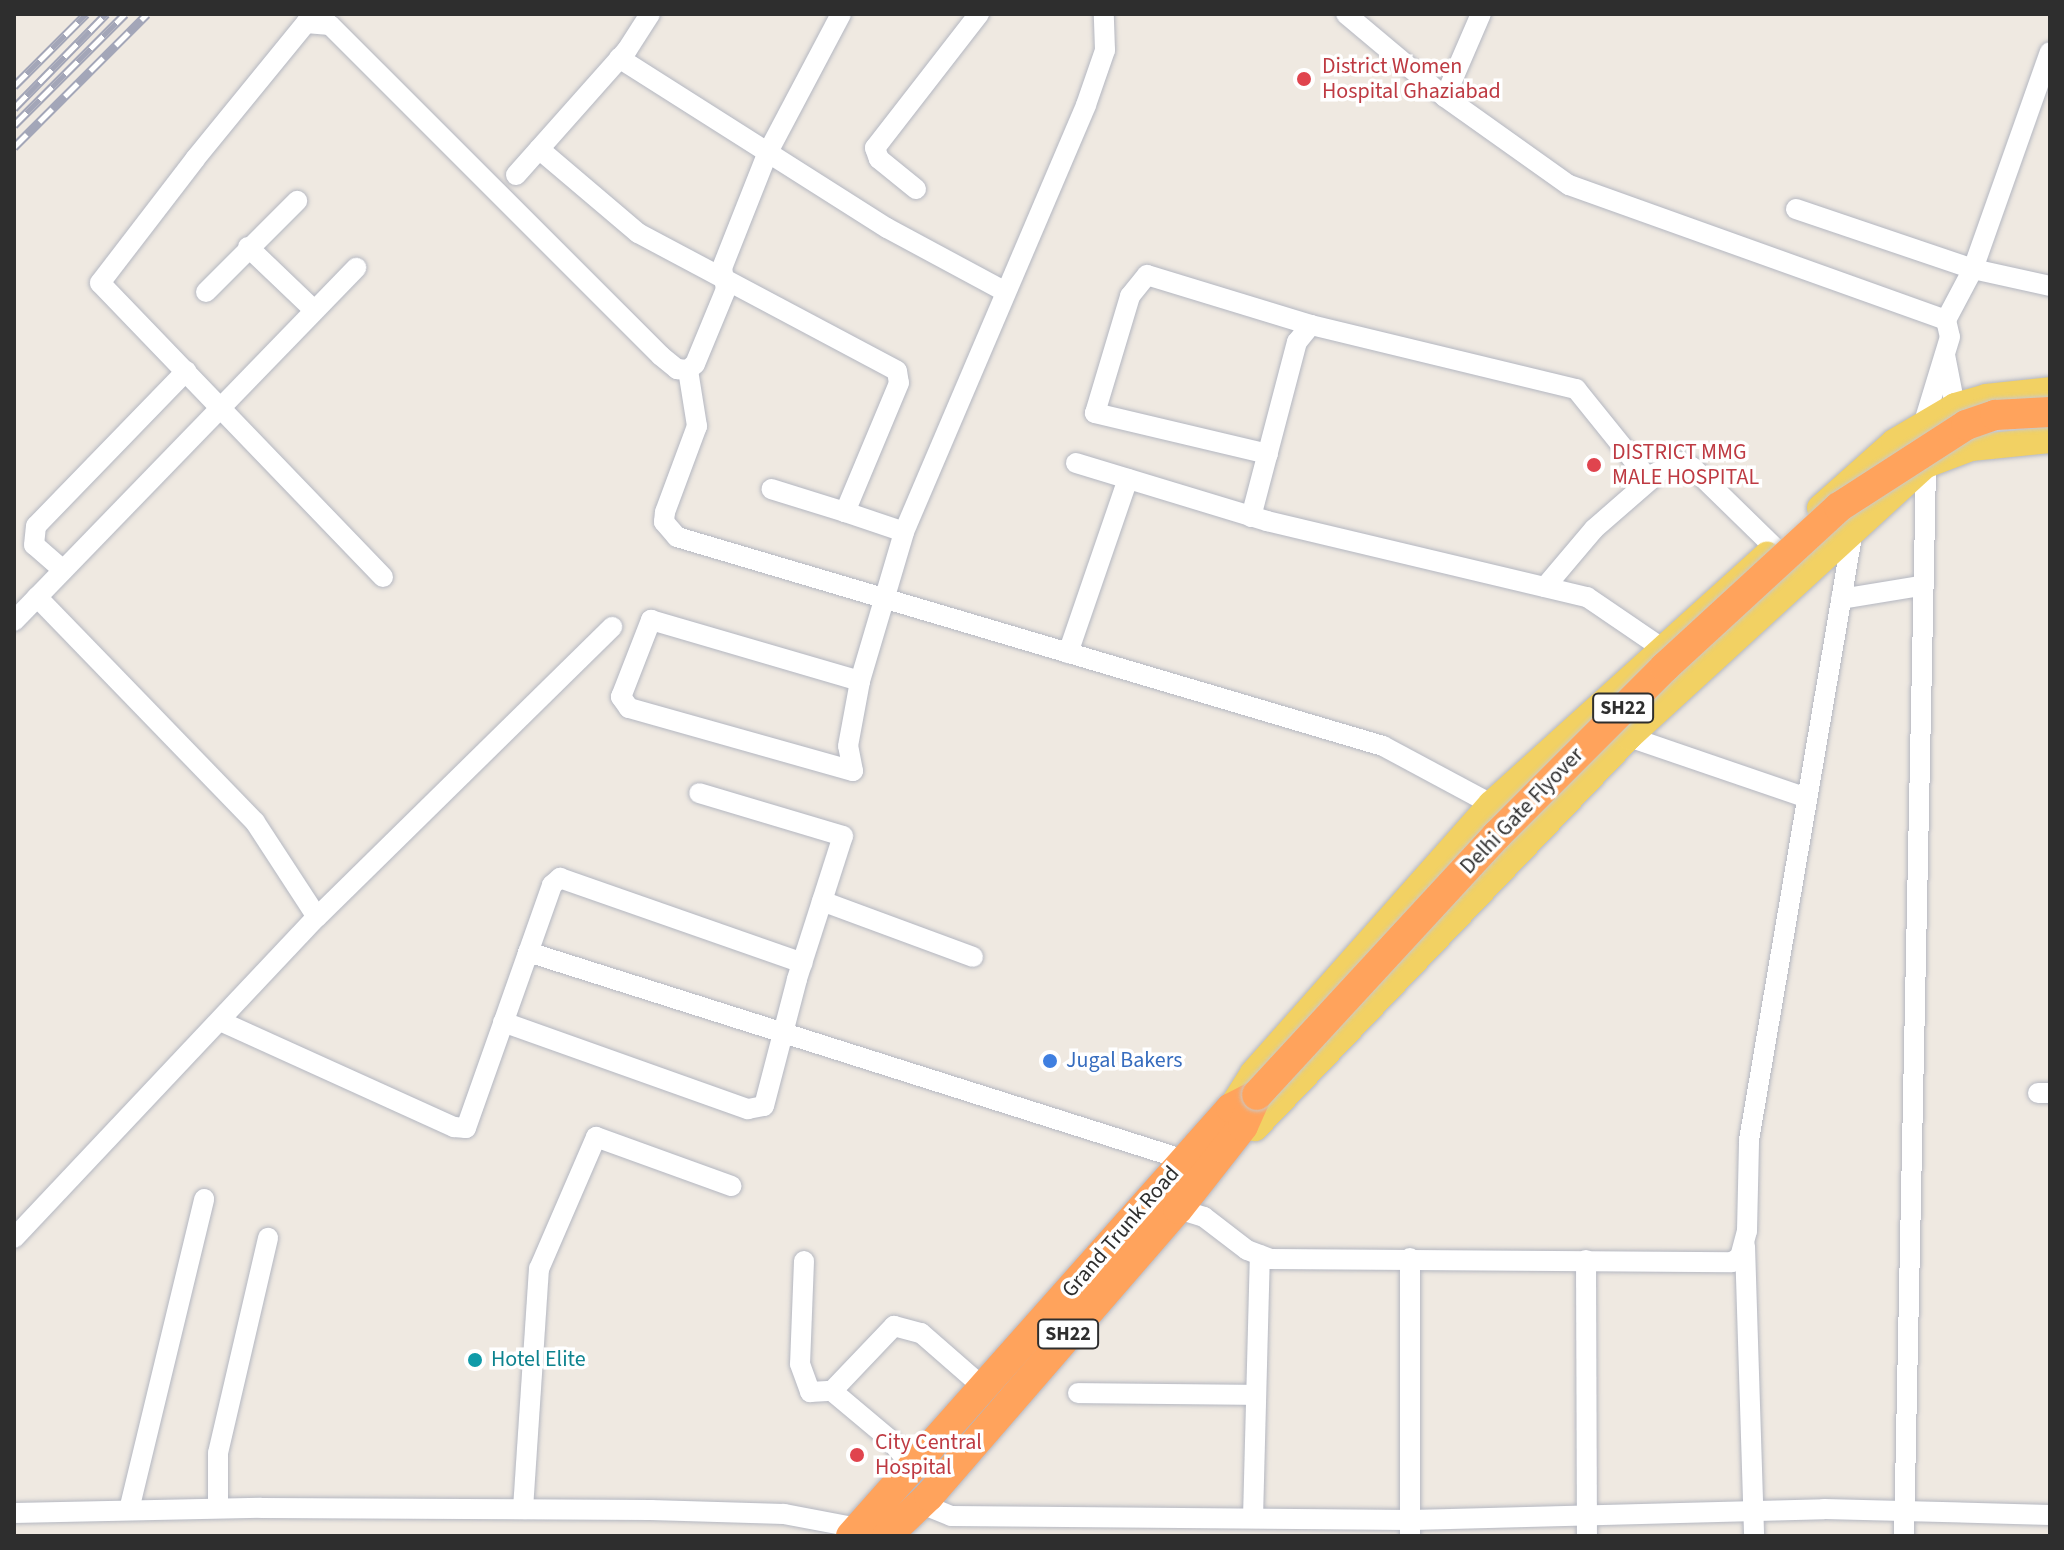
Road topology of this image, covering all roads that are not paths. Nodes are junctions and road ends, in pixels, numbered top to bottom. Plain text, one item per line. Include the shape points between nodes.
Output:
1 (650, 14) edge
2 (841, 14) edge
3 (979, 14) edge
4 (1346, 14) edge
5 (1481, 14) edge
6 (1099, 15) edge
7 (2050, 52) edge
8 (619, 58) junction
9 (1445, 97) junction
10 (539, 149) junction
11 (768, 152) junction
12 (516, 175) dead end
13 (916, 189) dead end
14 (297, 201) dead end
15 (1796, 209) dead end
16 (248, 247) junction
17 (356, 268) dead end
18 (1973, 269) junction
19 (725, 278) junction
20 (2050, 286) edge
21 (206, 292) dead end
22 (1006, 292) junction
23 (314, 310) junction
24 (1946, 320) junction
25 (1311, 325) junction
26 (1945, 351) junction
27 (688, 370) junction
28 (186, 371) junction
29 (220, 406) junction
30 (1955, 406) junction
31 (2048, 415) edge
32 (1924, 422) junction
33 (1268, 454) junction
34 (1076, 463) dead end
35 (1926, 465) junction
36 (1656, 475) junction
37 (1128, 479) junction
38 (771, 489) dead end
39 (845, 512) junction
40 (1251, 517) junction
41 (1853, 530) junction
42 (904, 532) junction
43 (1775, 548) junction
44 (63, 570) junction
45 (383, 577) dead end
46 (1920, 586) junction
47 (1545, 587) junction
48 (37, 597) junction
49 (1841, 599) junction
50 (881, 601) junction
51 (14, 621) edge
52 (612, 627) dead end
53 (1662, 645) junction
54 (1068, 653) junction
55 (1694, 677) junction
56 (860, 681) junction
57 (1629, 737) junction
58 (699, 793) dead end
59 (1807, 798) junction
60 (1491, 804) junction
61 (822, 901) junction
62 (317, 917) junction
63 (528, 952) junction
64 (973, 957) dead end
65 (803, 963) junction
66 (220, 1021) junction
67 (503, 1022) junction
68 (781, 1034) junction
69 (1244, 1110) junction
70 (1185, 1160) junction
71 (731, 1186) dead end
72 (204, 1199) dead end
73 (1178, 1209) junction
74 (14, 1238) edge
75 (268, 1238) dead end
76 (1745, 1246) junction
77 (1260, 1255) junction
78 (1410, 1258) junction
79 (1586, 1260) junction
80 (804, 1261) dead end
81 (984, 1388) junction
82 (832, 1391) junction
83 (1078, 1393) dead end
84 (1256, 1395) junction
85 (912, 1466) junction
86 (929, 1496) junction
87 (218, 1508) junction
88 (523, 1509) junction
89 (1904, 1509) junction
90 (129, 1510) junction
91 (1754, 1511) junction
92 (1587, 1512) junction
93 (14, 1513) edge
94 (2050, 1515) edge
95 (1253, 1518) junction
96 (1082, 1526) edge
97 (1232, 1527) edge
98 (1410, 1528) edge
99 (865, 1533) edge
100 (1587, 1536) edge
101 (1754, 1536) edge
102 (1904, 1536) edge

1 - 8 street
2 - 11 street
3 - 13 street via 875,148 879,159
4 - 9 street
5 - 9 street
6 - 22 street via 1102,63
7 - 18 street
8 - 10 street
8 - 11 street
9 - 24 street via 1536,165 1599,200
10 - 12 street
10 - 19 street via 638,233
11 - 19 street via 722,268
11 - 22 street via 887,228
14 - 16 street
15 - 18 street
16 - 21 street
16 - 23 street
17 - 23 street
18 - 20 street
18 - 24 street
19 - 27 street via 726,289
19 - 39 street via 897,371 899,383
22 - 42 street
23 - 29 street
24 - 26 street via 1950,337
25 - 33 street via 1297,342
25 - 33 street via 1147,275 1130,296 1095,413
25 - 36 street via 1576,389 1647,477
26 - 30 street
26 - 32 street
27 - 28 street via 677,369 661,356 330,25 306,23 100,283
27 - 50 street via 697,426 665,512 670,532
28 - 29 street
28 - 44 street via 36,526 34,545
29 - 44 street
29 - 45 street
30 - 31 main road via 1986,397
30 - 32 main road
31 - 35 main road
31 - 69 highway, Delhi Gate Flyover / SH22, bridge via 1995,415 1966,425 1839,507 1665,667 1497,835
32 - 43 main road via 1894,442
33 - 40 street
34 - 37 street
35 - 41 main road
35 - 46 street
36 - 43 street via 1679,462 1692,467
36 - 47 street via 1594,529
37 - 40 street
37 - 54 street
38 - 39 street
39 - 42 street
40 - 47 street
41 - 49 street
41 - 55 main road
42 - 50 street
43 - 53 main road
44 - 48 street
46 - 49 street
46 - 89 street
47 - 53 street via 1601,604
48 - 51 street
48 - 62 street via 255,822
49 - 59 street
50 - 54 street
50 - 56 street
52 - 62 street
53 - 55 street
53 - 60 main road
54 - 60 street via 1383,746
55 - 57 main road
56 - 56 street via 848,746 853,771 629,708 621,697 651,620
57 - 59 street
57 - 69 main road via 1255,1128
58 - 61 street via 843,836
59 - 76 street via 1749,1140
60 - 69 main road via 1253,1073
61 - 64 street
61 - 65 street
62 - 66 street
63 - 65 street via 552,885 560,878
63 - 67 street
63 - 68 street
65 - 68 street
66 - 67 street via 466,1128
66 - 74 street
67 - 68 street via 757,1111 768,1100
68 - 70 street
69 - 70 highway, Grand Trunk Road
69 - 73 highway, Grand Trunk Road / SH22
70 - 81 highway, Grand Trunk Road
71 - 88 street via 596,1137 539,1269
72 - 90 street
73 - 77 street via 1204,1217
73 - 86 highway, Grand Trunk Road / SH22
75 - 87 street via 218,1453
76 - 79 street via 1732,1262
76 - 91 street
77 - 78 street
77 - 84 street
78 - 79 street
78 - 98 street
79 - 92 street
80 - 82 street via 803,1380 810,1392
81 - 82 street via 921,1333 894,1326
81 - 85 highway, Grand Trunk Road
82 - 85 street via 888,1438
83 - 84 street
84 - 95 street
85 - 99 highway, Grand Trunk Road
86 - 96 street via 929,1507 951,1516
86 - 99 highway, Grand Trunk Road / SH22
87 - 88 street
87 - 90 street
88 - 99 street via 784,1514
89 - 91 street
89 - 94 street
89 - 102 street
90 - 93 street
91 - 92 street
91 - 101 street
92 - 98 street
92 - 100 street
95 - 97 street
95 - 98 street
96 - 97 street

